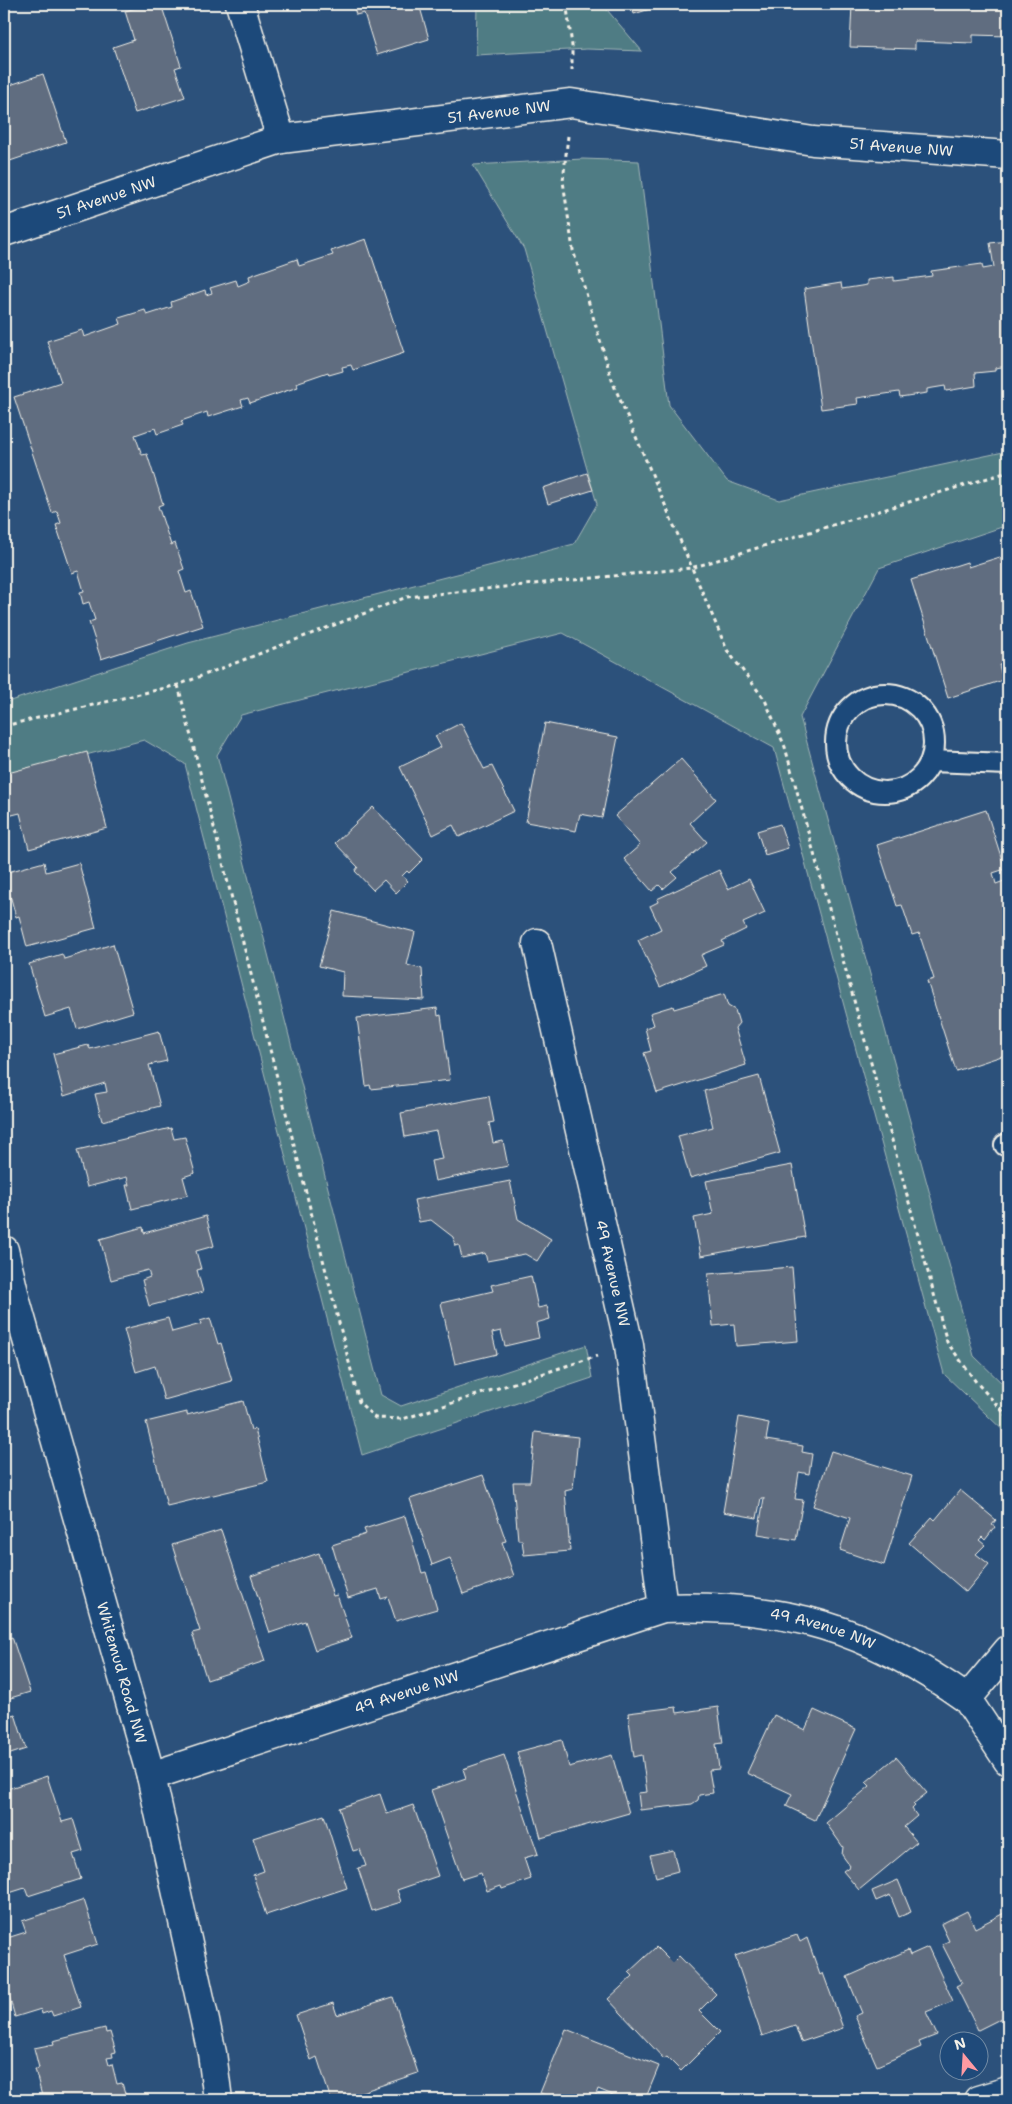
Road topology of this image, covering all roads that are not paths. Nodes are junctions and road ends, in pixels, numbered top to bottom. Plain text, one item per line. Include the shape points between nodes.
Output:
1 (240, 4) edge
2 (281, 139) junction
3 (1008, 155) edge
4 (4, 232) edge
5 (931, 761) junction
6 (1008, 764) edge
7 (536, 943) dead end
8 (4, 1250) edge
9 (10, 1303) edge
10 (663, 1608) junction
11 (1008, 1650) edge
12 (967, 1699) junction
13 (1008, 1761) edge
14 (150, 1776) junction
15 (1008, 2091) edge
16 (218, 2100) edge
17 (978, 2100) edge

1 - 2 street
2 - 3 street, 51 Avenue NW via 571,104 813,141
2 - 4 street, 51 Avenue NW
5 - 5 lane via 911,786 896,792 879,793 864,788 850,779 840,766 836,734 842,718 866,697 882,694 913,702 925,714 932,728
5 - 6 lane
7 - 10 street, 49 Avenue NW via 628,1346
8 - 9 street, Whitemud Road NW
9 - 14 street, Whitemud Road NW
10 - 12 street, 49 Avenue NW via 706,1606 750,1610 835,1628 904,1658
10 - 14 street, 49 Avenue NW
11 - 12 street
12 - 13 street
14 - 16 street, Whitemud Road NW via 212,2053
15 - 17 street

